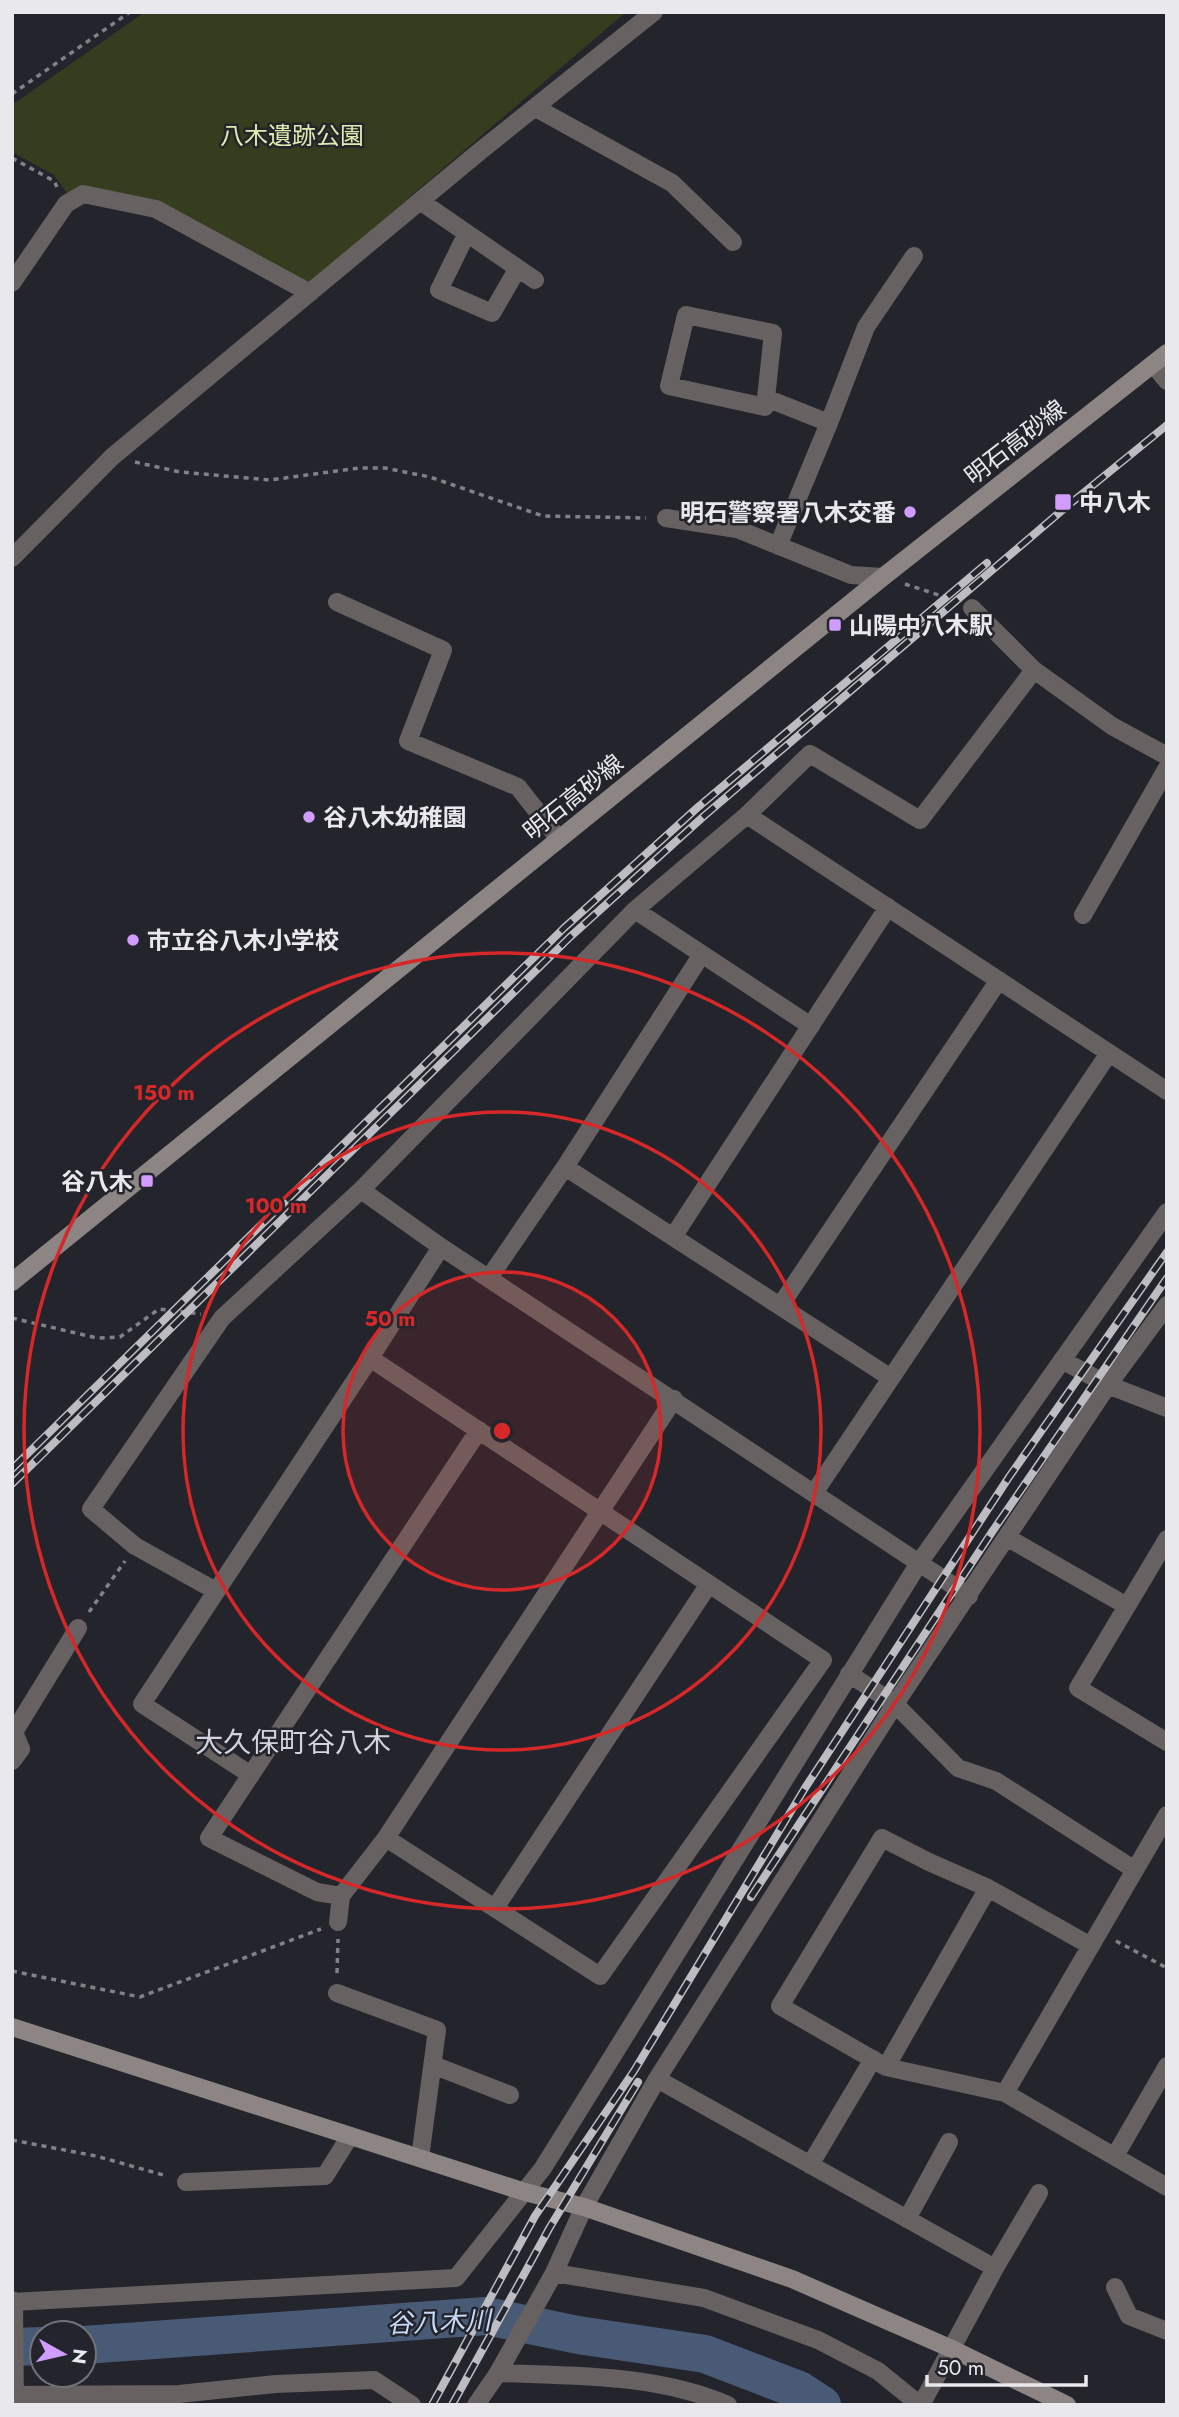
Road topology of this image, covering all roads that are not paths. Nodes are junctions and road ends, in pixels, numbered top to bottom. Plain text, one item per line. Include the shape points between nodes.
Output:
1 (654, 12) edge
2 (536, 108) junction
3 (420, 201) junction
4 (467, 233) junction
5 (733, 242) dead end
6 (914, 256) dead end
7 (518, 268) junction
8 (535, 280) dead end
9 (12, 284) edge
10 (310, 293) junction
11 (1160, 358) edge
12 (1167, 381) edge
13 (766, 398) junction
14 (829, 423) junction
15 (666, 518) road end
16 (778, 546) junction
17 (12, 558) edge
18 (883, 578) junction
19 (337, 602) dead end
20 (971, 608) road end
21 (1034, 670) junction
22 (1167, 756) edge
23 (1167, 768) edge
24 (747, 815) junction
25 (559, 839) junction
26 (888, 907) junction
27 (635, 910) junction
28 (1083, 915) dead end
29 (702, 954) junction
30 (999, 980) junction
31 (811, 1026) junction
32 (1109, 1053) junction
33 (1167, 1091) edge
34 (565, 1167) junction
35 (361, 1189) junction
36 (1167, 1212) edge
37 (673, 1237) junction
38 (441, 1247) junction
39 (489, 1278) junction
40 (12, 1282) edge
41 (1167, 1305) edge
42 (779, 1306) junction
43 (370, 1358) junction
44 (1062, 1360) junction
45 (891, 1378) junction
46 (1108, 1385) junction
47 (674, 1399) junction
48 (1167, 1408) edge
49 (479, 1430) junction
50 (814, 1493) junction
51 (599, 1511) junction
52 (1008, 1538) junction
53 (1167, 1539) edge
54 (919, 1563) junction
55 (709, 1584) junction
56 (216, 1591) junction
57 (969, 1596) junction
58 (1127, 1606) junction
59 (78, 1628) road end
60 (849, 1674) junction
61 (895, 1704) junction
62 (1167, 1741) edge
63 (12, 1761) edge
64 (251, 1775) junction
65 (1167, 1815) edge
66 (386, 1838) junction
67 (1135, 1870) junction
68 (988, 1888) junction
69 (341, 1896) junction
70 (495, 1908) junction
71 (338, 1922) road end
72 (1095, 1939) junction
73 (337, 1993) road end
74 (12, 2027) edge
75 (880, 2063) junction
76 (433, 2064) junction
77 (1166, 2070) edge
78 (657, 2079) junction
79 (1005, 2093) junction
80 (510, 2095) dead end
81 (350, 2136) junction
82 (949, 2141) dead end
83 (1115, 2156) junction
84 (420, 2158) junction
85 (810, 2165) junction
86 (186, 2182) road end
87 (1167, 2187) edge
88 (525, 2192) junction
89 (1040, 2193) dead end
90 (584, 2207) junction
91 (907, 2219) junction
92 (995, 2268) junction
93 (554, 2273) junction
94 (1115, 2287) dead end
95 (13, 2302) edge
96 (1167, 2331) edge
97 (952, 2349) junction
98 (498, 2373) junction
99 (14, 2398) edge
100 (412, 2405) edge
101 (476, 2405) edge
102 (728, 2405) edge
103 (920, 2405) edge
104 (1067, 2405) edge

1 - 2 street
2 - 3 street
2 - 5 street via 672,183
3 - 4 street
3 - 10 street
4 - 7 street
4 - 7 street via 439,290 492,313
6 - 14 street via 866,327
7 - 8 street
9 - 10 street via 66,204 83,194 156,209
10 - 17 street via 111,457
11 - 12 street
11 - 18 main road, 明石高砂線
13 - 13 street via 765,407 670,386 686,314 773,333
13 - 14 street
14 - 16 street
15 - 16 street via 737,529
16 - 18 street via 851,575
18 - 25 main road, 明石高砂線
19 - 25 street via 443,650 408,741 518,787
20 - 21 street
21 - 22 street via 1112,726
21 - 24 street via 920,820 810,754
23 - 28 street
24 - 26 street
24 - 27 street
25 - 40 main road, 明石高砂線
26 - 30 street
26 - 31 street
27 - 29 street
27 - 35 street
29 - 31 street
29 - 34 street
30 - 32 street
30 - 42 street
31 - 37 street
32 - 33 street
32 - 45 street
34 - 37 street
34 - 39 street
35 - 38 street
35 - 56 street via 222,1318 90,1509 135,1546
36 - 44 street
37 - 42 street
38 - 39 street
38 - 43 street
39 - 47 street
41 - 46 street
42 - 45 street
43 - 49 street
43 - 56 street
44 - 46 street
44 - 54 street
45 - 50 street
46 - 48 street
46 - 52 street
47 - 50 street
47 - 51 street
49 - 51 street
49 - 64 street
50 - 54 street
51 - 55 street
51 - 66 street
52 - 57 street
52 - 58 street
53 - 58 street
54 - 57 street
54 - 60 street
55 - 70 street
55 - 70 street via 823,1660 600,1976
56 - 64 street via 142,1704
57 - 61 street
58 - 62 street via 1078,1688
59 - 63 street via 14,1732 22,1749
60 - 61 street
60 - 88 street
61 - 67 street via 958,1768 996,1781
61 - 78 street
64 - 69 street via 209,1838 317,1892
65 - 67 street
66 - 69 street
66 - 70 street
67 - 72 street
68 - 72 street
68 - 75 street
68 - 75 street via 882,1838 780,2006
69 - 71 street
72 - 79 street
73 - 76 street via 437,2030
74 - 81 main road
75 - 79 street
75 - 85 street
76 - 80 street
76 - 84 street
77 - 83 street
78 - 85 street
78 - 90 street
79 - 83 street
81 - 84 main road
81 - 86 street via 325,2176
82 - 91 street
83 - 87 street
84 - 88 main road
85 - 91 street
88 - 90 main road
88 - 95 street via 456,2278
89 - 92 street
90 - 93 street
90 - 97 main road via 792,2279
91 - 92 street
92 - 97 street
93 - 98 street
93 - 103 street via 704,2298 818,2340 878,2371
94 - 96 street via 1129,2316
95 - 99 street
97 - 103 street
97 - 104 main road
98 - 101 street
98 - 102 street via 627,2378
99 - 100 street via 179,2394 374,2380

